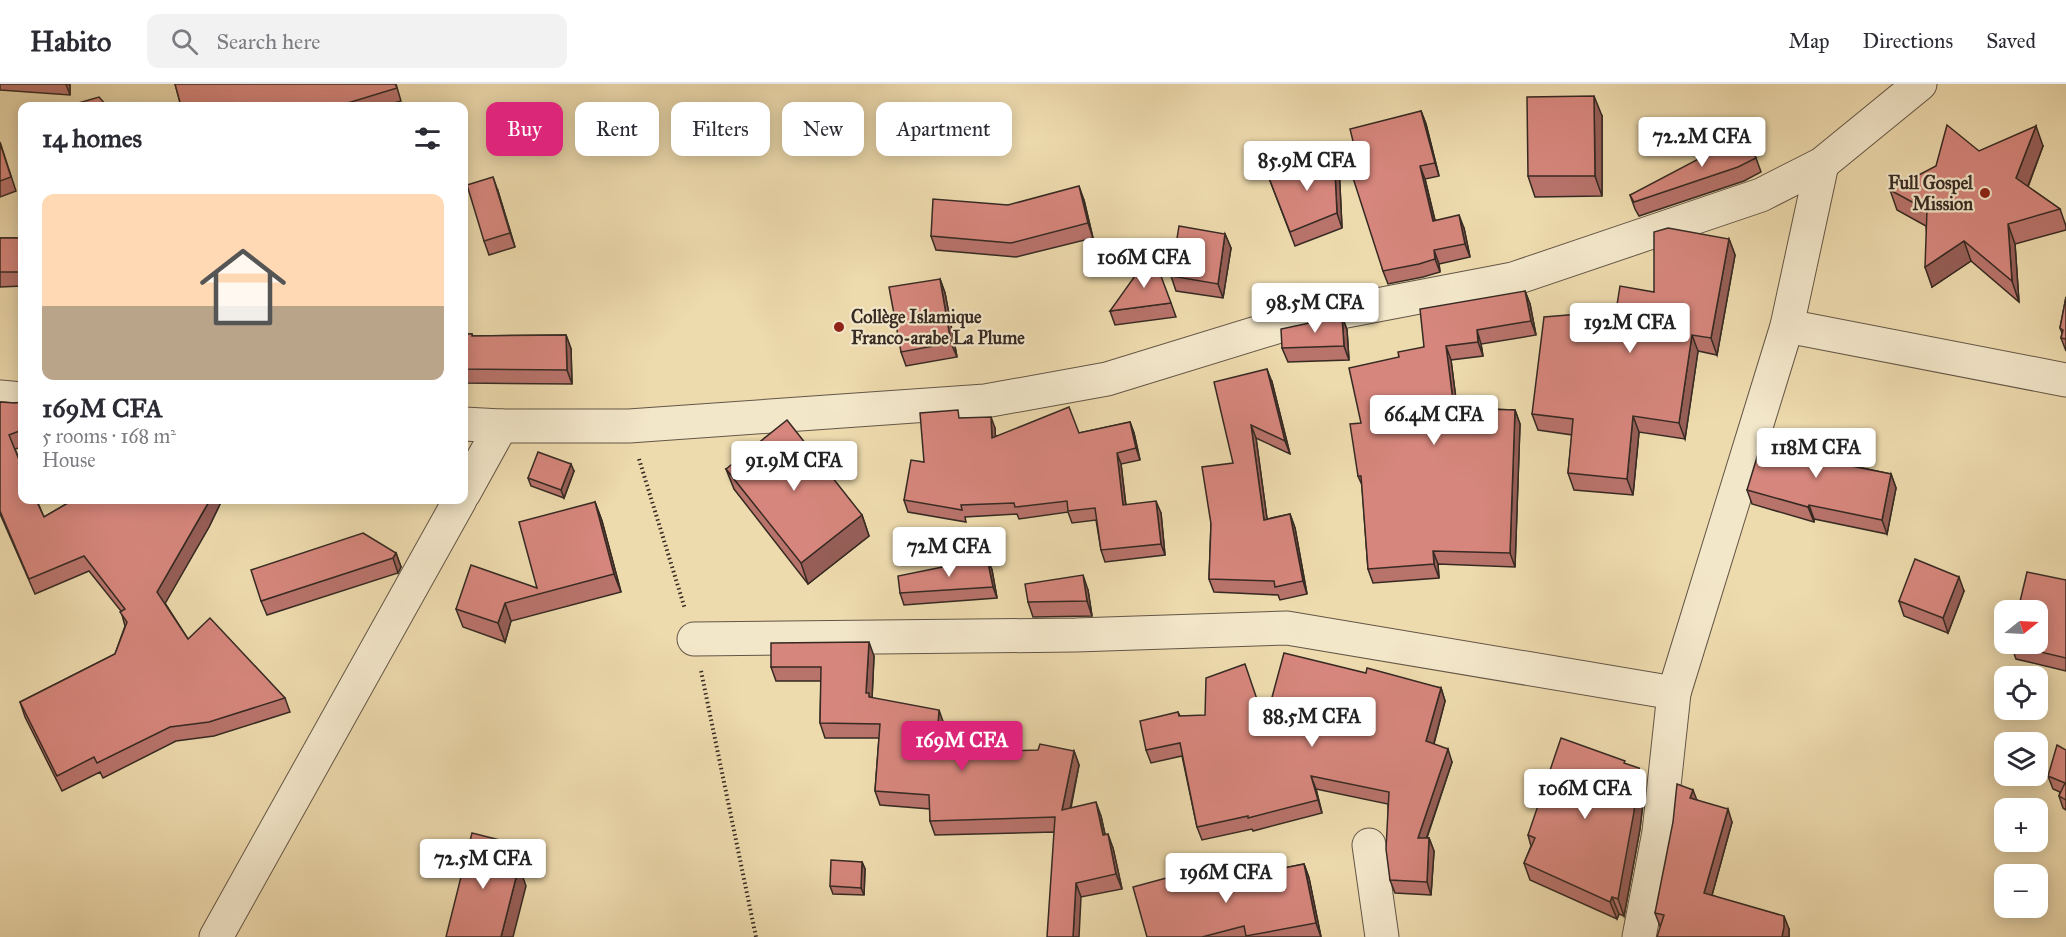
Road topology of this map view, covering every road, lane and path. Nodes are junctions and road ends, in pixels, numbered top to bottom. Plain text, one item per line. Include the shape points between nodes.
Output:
1 (1920, 84) edge
2 (1822, 164) junction
3 (1787, 326) junction
4 (2066, 380) edge
5 (0, 397) edge
6 (18, 399) edge
7 (468, 424) edge
8 (501, 426) junction
9 (629, 426) junction
10 (468, 486) edge
11 (458, 504) edge
12 (694, 639) junction
13 (1674, 693) junction
14 (1369, 845) dead end
15 (216, 937) edge
16 (756, 937) edge
17 (1382, 937) edge
18 (1639, 937) edge

1 - 2 street
2 - 3 street
2 - 9 street via 1761,195 1513,279 1299,320 1107,379 985,400
3 - 4 street
3 - 13 street
5 - 6 street
7 - 8 street
8 - 9 street
8 - 10 street
9 - 12 path
11 - 15 street
12 - 13 street via 1076,635 1287,628
12 - 16 path
13 - 18 street via 1659,832
14 - 17 street

